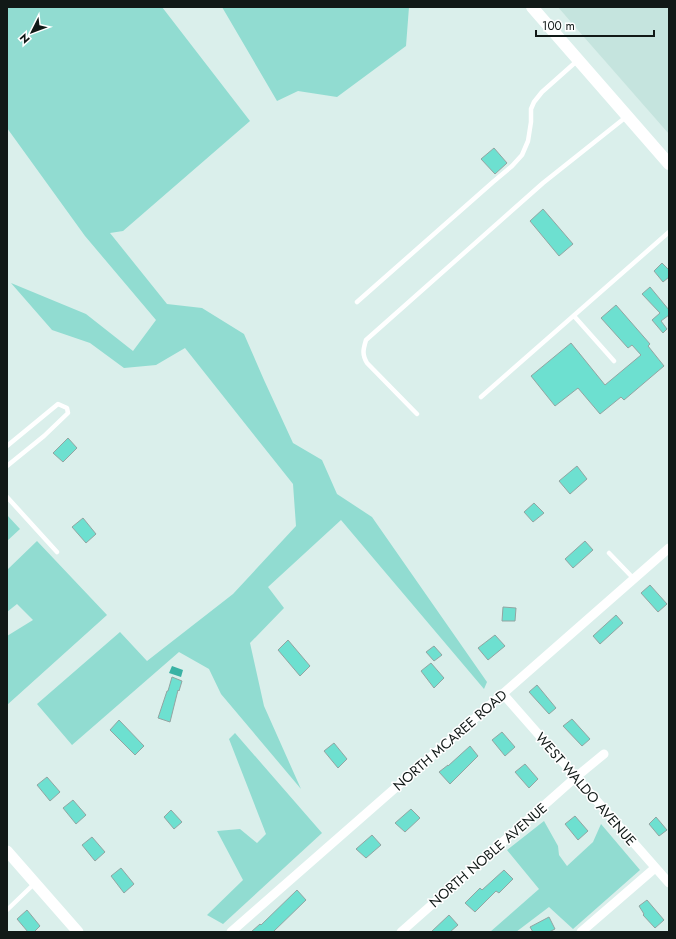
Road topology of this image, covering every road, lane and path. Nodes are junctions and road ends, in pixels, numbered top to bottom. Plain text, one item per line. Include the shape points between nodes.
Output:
1 (532, 7) edge
2 (578, 60) junction
3 (627, 116) junction
4 (669, 164) edge
5 (669, 232) edge
6 (357, 302) dead end
7 (574, 316) junction
8 (614, 361) dead end
9 (481, 397) dead end
10 (417, 414) dead end
11 (7, 446) edge
12 (7, 466) edge
13 (7, 497) edge
14 (669, 548) edge
15 (57, 552) dead end
16 (609, 553) dead end
17 (634, 579) junction
18 (503, 694) junction
19 (604, 754) dead end
20 (576, 777) junction
21 (7, 851) edge
22 (655, 868) junction
23 (34, 883) junction
24 (669, 883) edge
25 (7, 910) edge
26 (78, 932) edge
27 (231, 932) edge
28 (401, 932) edge
29 (581, 932) edge

1 - 2 main road
2 - 3 main road
2 - 6 lane via 534,102 528,141 522,155 512,166
3 - 4 main road
3 - 10 lane via 543,183 366,340 363,356 367,363
5 - 7 lane
7 - 8 lane
7 - 9 lane
11 - 12 lane via 58,404 67,408 68,413
13 - 15 lane
14 - 17 street, NORTH MCAREE ROAD
16 - 17 lane
17 - 18 street, NORTH MCAREE ROAD
18 - 20 street, WEST WALDO AVENUE
18 - 27 street, NORTH MCAREE ROAD
19 - 20 street, NORTH NOBLE AVENUE
20 - 22 street, WEST WALDO AVENUE
20 - 28 street, NORTH NOBLE AVENUE
21 - 23 street
22 - 24 street, WEST WALDO AVENUE
22 - 29 street
23 - 25 lane
23 - 26 street

